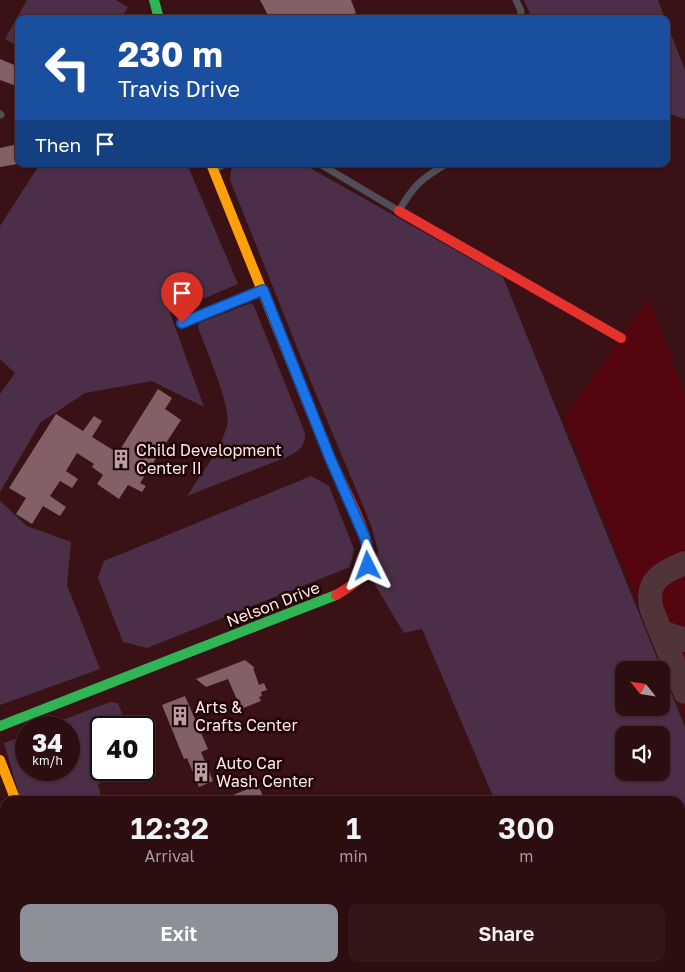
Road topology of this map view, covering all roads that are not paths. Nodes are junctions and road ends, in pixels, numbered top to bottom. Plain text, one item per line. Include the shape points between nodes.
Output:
1 (154, 0) edge
2 (516, 0) edge
3 (159, 15) edge
4 (520, 15) edge
5 (213, 167) edge
6 (325, 167) edge
7 (441, 167) edge
8 (399, 211) junction
9 (263, 290) junction
10 (182, 323) dead end
11 (621, 338) dead end
12 (0, 726) edge
13 (0, 760) edge
14 (14, 796) edge

1 - 3 street
2 - 4 street
5 - 9 street, Nelson Drive
6 - 8 street
7 - 8 street via 418,182
8 - 11 street
9 - 10 street
9 - 12 street, Nelson Drive via 365,538 368,566 349,588 321,602
13 - 14 street

